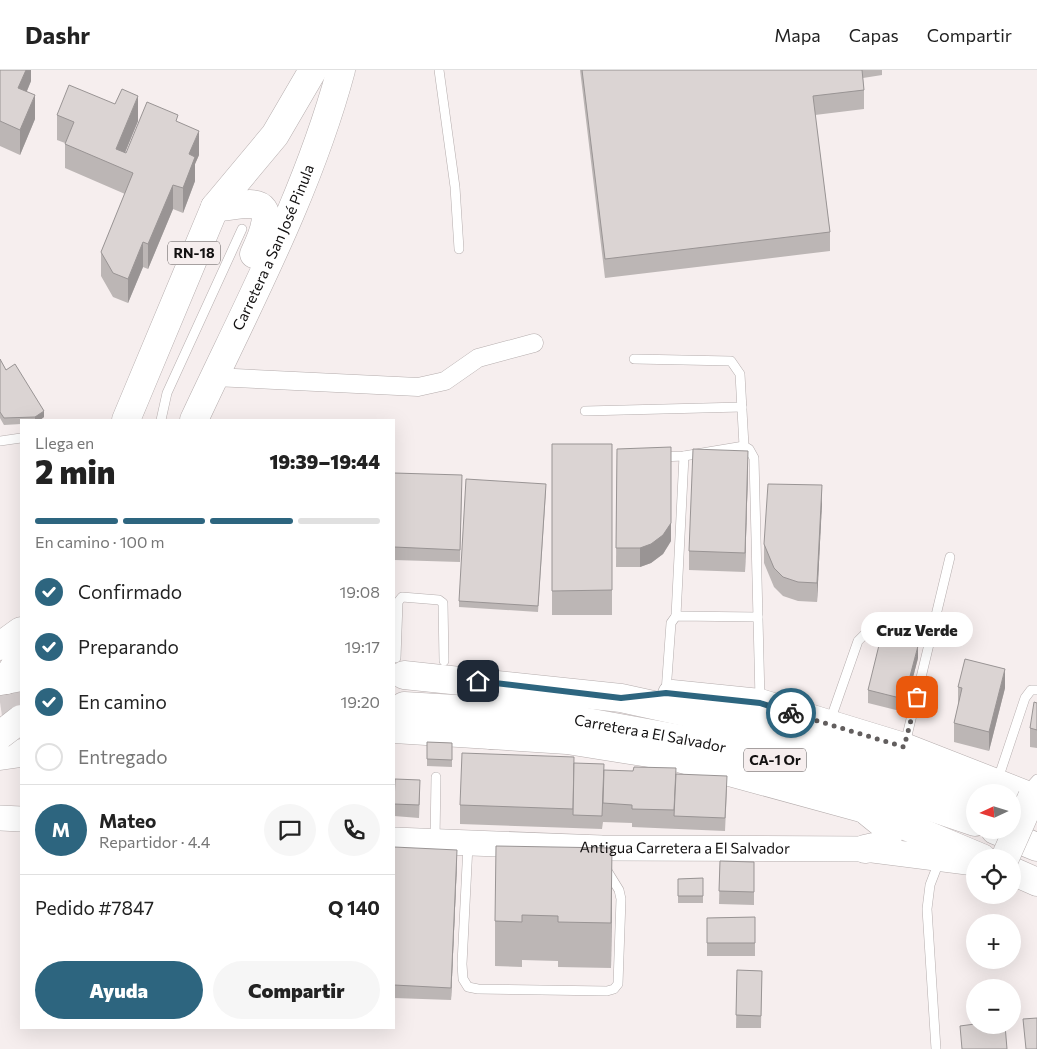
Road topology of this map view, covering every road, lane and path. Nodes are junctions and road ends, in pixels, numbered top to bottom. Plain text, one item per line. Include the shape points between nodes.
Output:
1 (314, 70) edge
2 (341, 70) edge
3 (439, 70) edge
4 (214, 207) junction
5 (242, 229) dead end
6 (459, 249) dead end
7 (534, 343) dead end
8 (634, 359) dead end
9 (214, 377) junction
10 (742, 406) junction
11 (585, 411) dead end
12 (126, 419) edge
13 (162, 419) edge
14 (182, 419) edge
15 (194, 419) edge
16 (20, 438) edge
17 (0, 441) edge
18 (744, 446) junction
19 (684, 456) junction
20 (647, 458) edge
21 (950, 557) dead end
22 (676, 616) junction
23 (758, 617) junction
24 (935, 623) junction
25 (20, 632) edge
26 (0, 646) edge
27 (20, 658) edge
28 (444, 661) junction
29 (398, 664) edge
30 (497, 668) junction
31 (7, 681) edge
32 (1037, 690) edge
33 (573, 692) junction
34 (666, 693) junction
35 (621, 698) junction
36 (760, 703) junction
37 (399, 717) edge
38 (570, 719) junction
39 (20, 721) edge
40 (830, 724) junction
41 (620, 727) junction
42 (491, 735) junction
43 (904, 747) junction
44 (6, 748) edge
45 (682, 759) junction
46 (436, 777) dead end
47 (975, 784) edge
48 (989, 784) edge
49 (966, 785) edge
50 (1031, 800) edge
51 (864, 809) junction
52 (0, 818) edge
53 (20, 819) edge
54 (966, 819) edge
55 (1017, 839) edge
56 (395, 840) edge
57 (434, 840) junction
58 (468, 842) junction
59 (1037, 847) edge
60 (602, 848) junction
61 (865, 849) junction
62 (1009, 849) edge
63 (966, 851) edge
64 (940, 859) junction
65 (966, 862) edge
66 (1021, 875) edge
67 (1037, 882) edge
68 (936, 1049) edge

1 - 4 main road, RN-18 via 274,135
2 - 9 main road, Carretera a San José Pinula via 315,149 273,255
3 - 6 lane via 455,187
4 - 12 main road, RN-18
4 - 14 main road via 257,206 264,212 266,226 186,398
5 - 13 lane via 167,393
7 - 9 street via 478,358 445,381 418,387
8 - 10 lane via 731,361 740,374
9 - 15 main road, Carretera a San José Pinula
10 - 11 lane
10 - 18 lane
16 - 17 lane
18 - 19 lane
18 - 23 lane via 754,458
19 - 20 lane
19 - 22 lane
21 - 24 lane
22 - 23 lane
22 - 34 lane via 672,623
23 - 36 lane
24 - 40 lane via 899,618 872,626 858,641
24 - 43 lane
25 - 26 main road
27 - 31 main road
28 - 29 main road
28 - 29 lane via 442,603 439,600 402,597 398,602
28 - 30 main road
29 - 33 main road, Carretera a El Salvador / CA-1 Or
30 - 33 main road
30 - 34 main road
32 - 48 lane via 1031,690 1025,698
33 - 35 main road, Carretera a El Salvador / CA-1 Or
34 - 35 main road
34 - 36 main road
35 - 49 main road, Carretera a El Salvador / CA-1 Or via 717,719
36 - 40 main road
37 - 38 main road, Carretera a El Salvador / CA-1 Or via 490,711
37 - 42 main road
38 - 41 main road, Carretera a El Salvador / CA-1 Or
38 - 42 main road
39 - 44 main road, bridge
40 - 43 main road
41 - 45 main road
41 - 54 main road, Carretera a El Salvador / CA-1 Or via 755,755 848,779
42 - 45 main road via 567,740
43 - 47 main road
45 - 51 main road
46 - 57 lane
50 - 62 main road, bridge
51 - 61 main road via 884,826 888,837 883,845
51 - 63 main road
52 - 53 street
55 - 59 main road
56 - 57 street, Antigua Carretera a El Salvador
57 - 58 street, Antigua Carretera a El Salvador
58 - 60 street, Antigua Carretera a El Salvador
58 - 60 lane via 463,979 468,987 478,989 614,989 618,984 621,899 602,860
60 - 61 street, Antigua Carretera a El Salvador
61 - 64 street, Antigua Carretera a El Salvador
64 - 65 street, Antigua Carretera a El Salvador
64 - 68 lane via 930,885 927,909
66 - 67 main road

